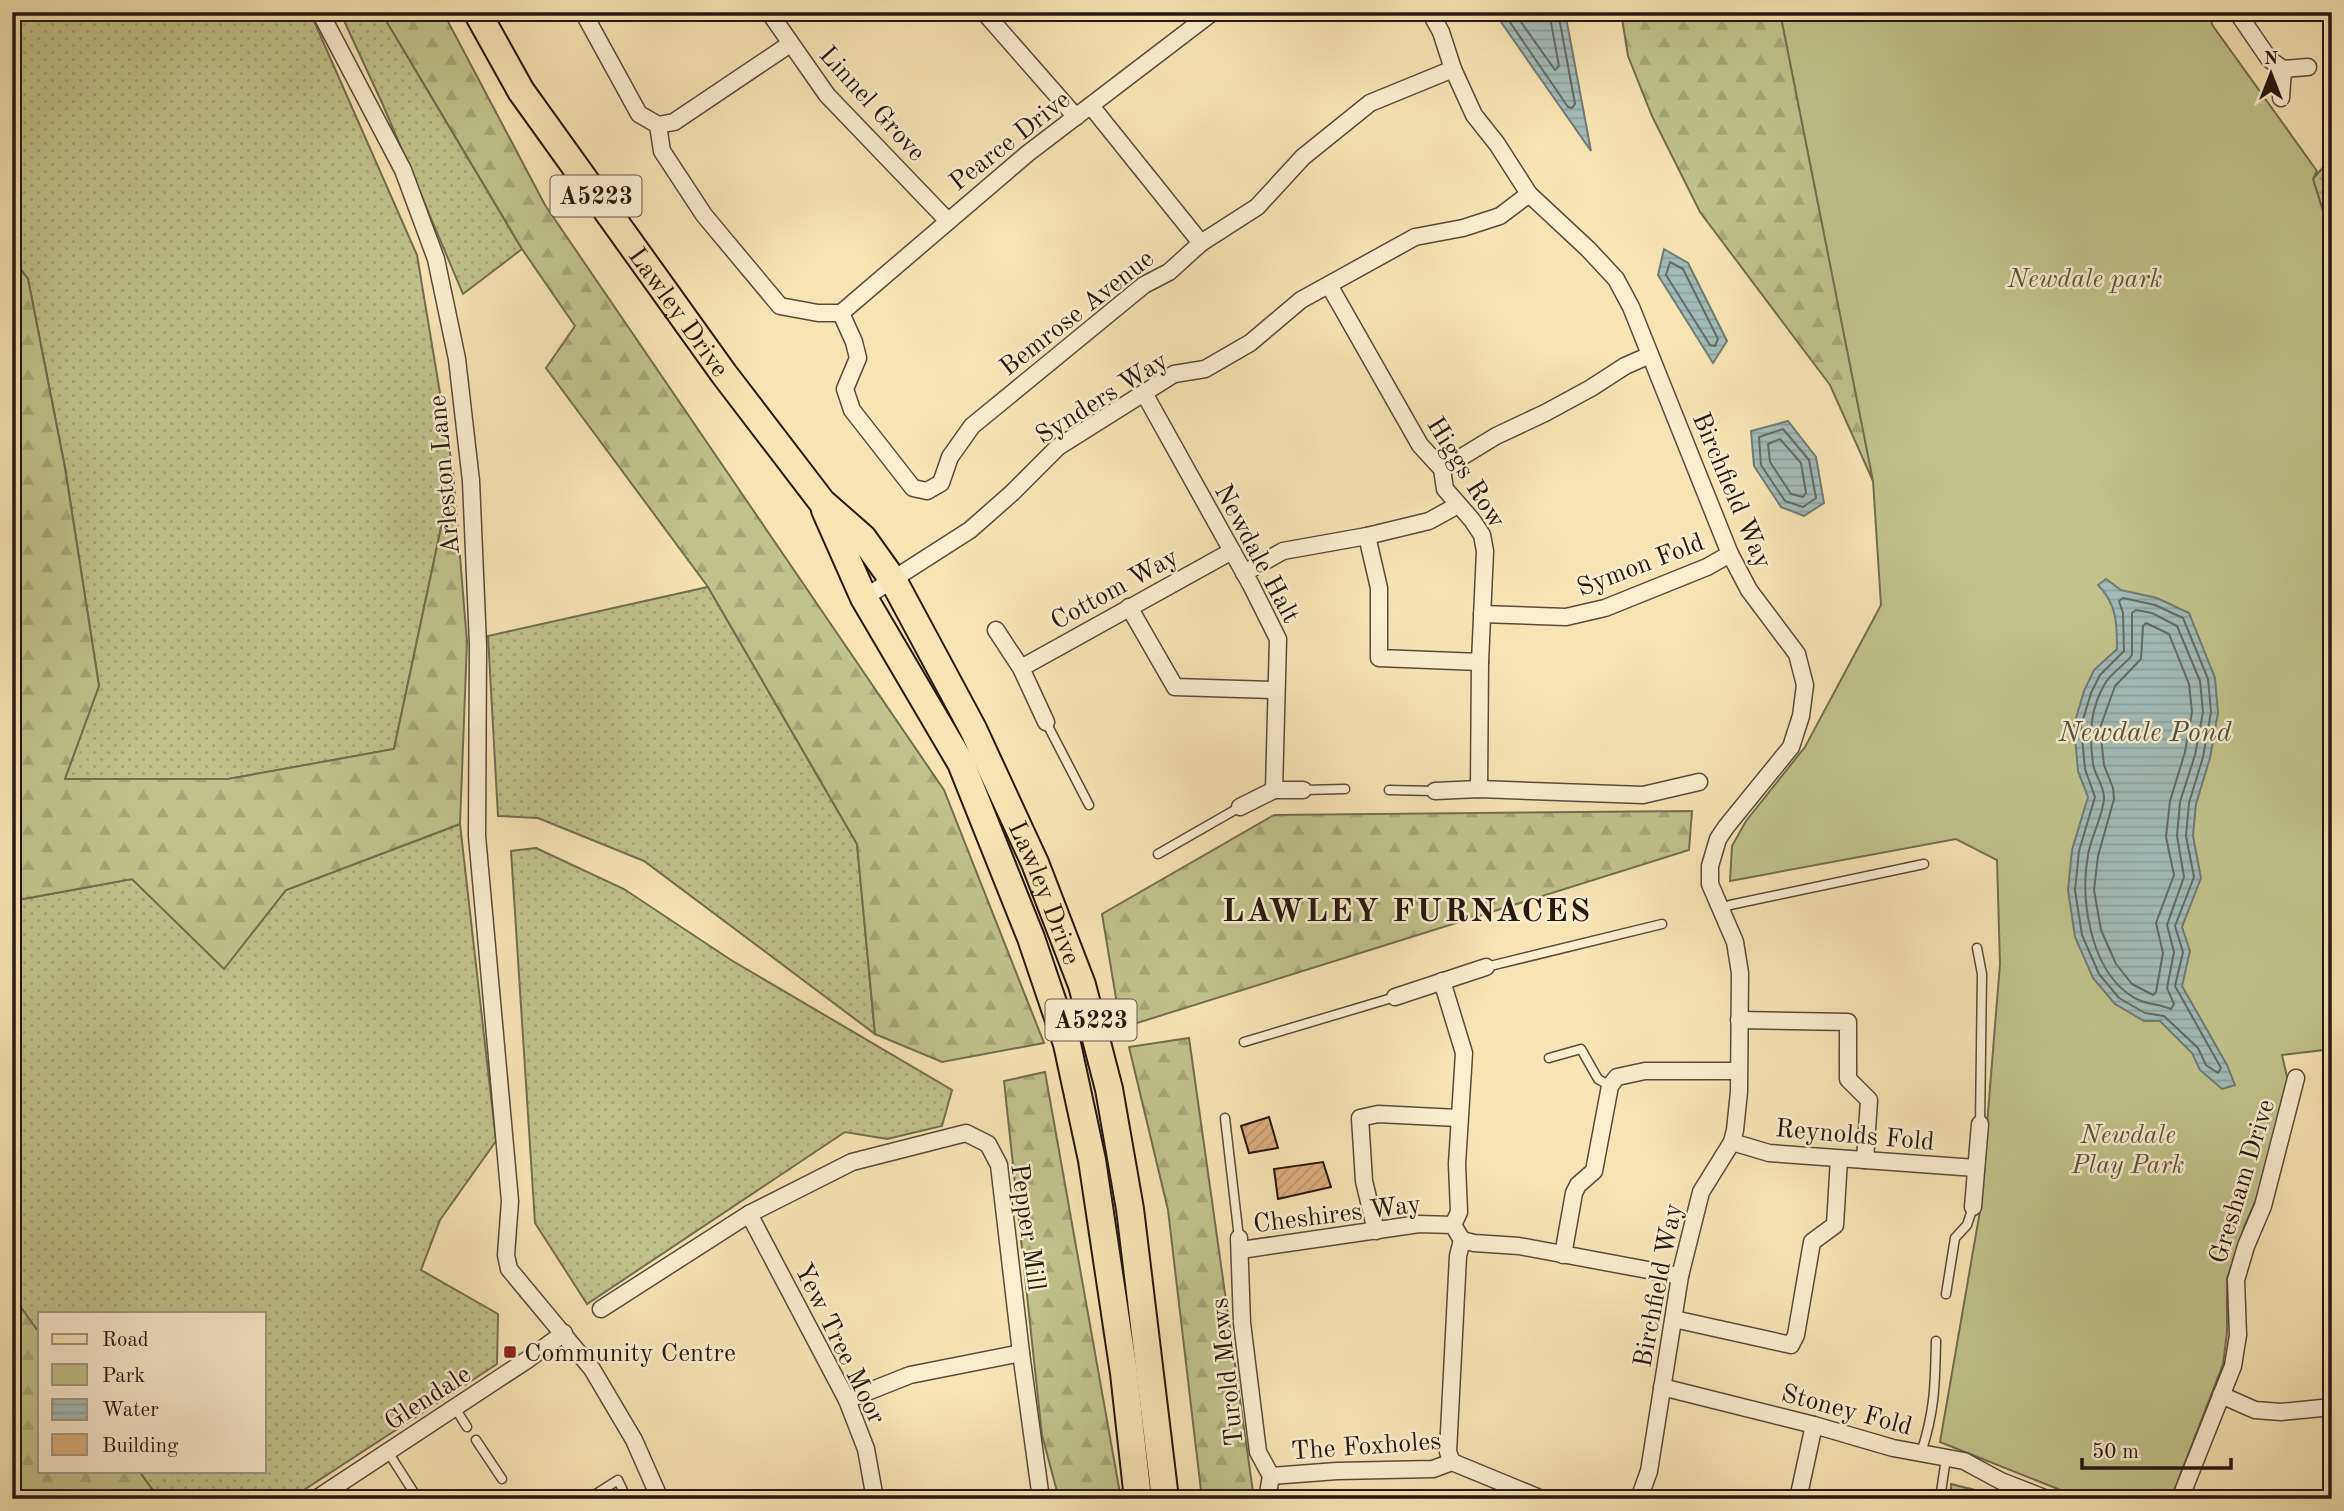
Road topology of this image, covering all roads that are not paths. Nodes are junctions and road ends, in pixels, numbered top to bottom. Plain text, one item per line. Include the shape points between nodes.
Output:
1 (320, 12) edge
2 (477, 12) edge
3 (583, 12) edge
4 (769, 12) edge
5 (984, 12) edge
6 (1213, 12) edge
7 (1430, 12) edge
8 (2237, 12) edge
9 (790, 44) junction
10 (2308, 67) dead end
11 (1453, 69) junction
12 (2283, 69) junction
13 (2281, 98) dead end
14 (1091, 106) junction
15 (1076, 117) junction
16 (658, 125) junction
17 (1529, 194) junction
18 (947, 220) junction
19 (1200, 243) junction
20 (1329, 285) junction
21 (841, 313) junction
22 (1650, 355) junction
23 (1144, 393) junction
24 (1442, 469) junction
25 (822, 502) junction
26 (1458, 505) junction
27 (1367, 536) junction
28 (1232, 551) junction
29 (1730, 554) junction
30 (1244, 573) junction
31 (892, 580) junction
32 (863, 598) junction
33 (1129, 607) junction
34 (1482, 614) junction
35 (996, 630) dead end
36 (1480, 662) junction
37 (1021, 668) junction
38 (1275, 690) junction
39 (1046, 722) joint
40 (1699, 782) dead end
41 (1345, 789) dead end
42 (1479, 789) junction
43 (1274, 790) junction
44 (1303, 790) joint
45 (1389, 790) dead end
46 (1435, 791) joint
47 (1089, 805) dead end
48 (1240, 807) joint
49 (1158, 854) dead end
50 (1924, 864) dead end
51 (1719, 909) junction
52 (1662, 925) dead end
53 (1977, 948) dead end
54 (1486, 967) joint
55 (1442, 981) junction
56 (1395, 997) joint
57 (1739, 1020) junction
58 (1244, 1042) dead end
59 (1549, 1058) dead end
60 (1738, 1071) junction
61 (2296, 1077) dead end
62 (1609, 1086) junction
63 (1225, 1118) dead end
64 (1458, 1118) junction
65 (1980, 1124) joint
66 (1732, 1142) junction
67 (1839, 1159) junction
68 (1866, 1160) junction
69 (1976, 1168) junction
70 (1973, 1207) joint
71 (748, 1214) junction
72 (1453, 1225) junction
73 (1376, 1231) junction
74 (1462, 1240) junction
75 (1240, 1244) junction
76 (1563, 1255) junction
77 (1680, 1276) junction
78 (1946, 1294) dead end
79 (601, 1309) dead end
80 (1674, 1319) junction
81 (564, 1333) junction
82 (1936, 1341) dead end
83 (1021, 1353) junction
84 (1661, 1387) junction
85 (2221, 1395) junction
86 (847, 1400) junction
87 (2332, 1407) edge
88 (454, 1408) junction
89 (1814, 1425) junction
90 (467, 1427) dead end
91 (476, 1440) dead end
92 (388, 1452) junction
93 (1921, 1453) junction
94 (1964, 1461) junction
95 (1452, 1462) junction
96 (1271, 1476) junction
97 (502, 1479) dead end
98 (316, 1499) edge
99 (418, 1499) edge
100 (588, 1499) edge
101 (627, 1499) edge
102 (660, 1499) edge
103 (875, 1499) edge
104 (1041, 1499) edge
105 (1138, 1499) edge
106 (1165, 1499) edge
107 (1267, 1499) edge
108 (1542, 1499) edge
109 (1639, 1499) edge
110 (1798, 1499) edge
111 (1940, 1499) edge
112 (2047, 1499) edge
113 (2180, 1499) edge

1 - 81 street, Arleston Lane via 403,170 436,258 457,359 471,481 478,645 477,836 510,1201 506,1255 509,1269
2 - 25 main road, Lawley Drive / A5223 via 521,91
3 - 16 street via 639,114
4 - 9 street, Linnel Grove
5 - 15 street
6 - 14 street, Pearce Drive
7 - 11 street, Birchfield Way
8 - 12 street via 2269,59
9 - 16 street via 674,122
9 - 18 street, Linnel Grove via 827,95
10 - 12 street
11 - 17 street, Birchfield Way via 1474,115
11 - 19 street, Bemrose Avenue via 1370,103 1303,157 1256,207
12 - 13 street
14 - 15 street, Pearce Drive
14 - 19 street
15 - 18 street, Pearce Drive
16 - 21 street via 662,151 704,215 780,306
17 - 20 street, Synders Way via 1500,216 1415,237
17 - 22 street, Birchfield Way via 1616,279
18 - 21 street, Pearce Drive
19 - 21 street, Bemrose Avenue via 972,425 950,457 941,483 927,491 914,488 852,410 845,389 858,358
20 - 23 street, Synders Way via 1301,300 1250,343 1205,369 1174,374
20 - 24 street, Higgs Row via 1420,445
22 - 24 street
22 - 29 street, Birchfield Way
23 - 28 street, Newdale Halt
23 - 31 street, Synders Way via 1058,447 970,530
24 - 26 street, Higgs Row via 1446,489
25 - 31 main road, Lawley Drive / A5223 via 863,538
25 - 32 main road, Lawley Drive / A5223
26 - 27 street via 1429,521
26 - 34 street, Higgs Row via 1482,535
27 - 30 street via 1283,551
27 - 36 street via 1379,588 1379,658
28 - 30 street, Newdale Halt
28 - 33 street, Cottom Way
29 - 34 street, Symon Fold via 1605,608 1566,617
29 - 51 street, Birchfield Way via 1749,590 1797,654 1805,685 1791,747 1718,839 1710,884
30 - 38 street, Newdale Halt via 1278,639
31 - 32 street, Synders Way
31 - 106 main road, Lawley Drive / A5223 via 973,729 1035,863 1082,985 1109,1090 1130,1209
32 - 105 main road, Lawley Drive / A5223 via 961,763 1068,1044 1093,1160 1125,1373
33 - 37 street, Cottom Way
33 - 38 street via 1175,687
34 - 36 street, Higgs Row
35 - 37 street
36 - 42 street, Higgs Row
37 - 39 street
38 - 43 street, Newdale Halt
39 - 47 lane
40 - 42 street via 1643,795
41 - 44 lane
42 - 46 street
43 - 44 street
43 - 48 street
45 - 46 lane
48 - 49 lane
50 - 51 lane
51 - 57 street, Birchfield Way via 1735,942
52 - 54 lane
53 - 65 lane via 1982,974
54 - 55 street
55 - 56 street
55 - 64 street via 1464,1053
56 - 58 lane
57 - 60 street, Birchfield Way
57 - 68 street via 1848,1022 1848,1079 1869,1100
59 - 62 lane via 1581,1049 1598,1079
60 - 62 street via 1645,1071 1617,1077
60 - 66 street, Birchfield Way
61 - 85 street, Gresham Drive via 2263,1206 2236,1280 2238,1335 2233,1366
62 - 76 street via 1594,1171 1574,1193
63 - 75 lane
64 - 72 street via 1459,1212
64 - 73 street via 1378,1114 1360,1118 1364,1181
65 - 69 street
66 - 67 street, Reynolds Fold via 1769,1153
66 - 77 street, Birchfield Way via 1701,1192
67 - 68 street, Reynolds Fold
67 - 80 street via 1835,1225 1812,1242 1791,1345
68 - 69 street, Reynolds Fold
69 - 70 street
70 - 78 lane via 1967,1225 1955,1238
71 - 79 street, Pepper Mill
71 - 83 street, Pepper Mill via 852,1162 966,1133 988,1144 999,1165
71 - 86 street, Yew Tree Moor
72 - 73 street, Cheshires Way via 1419,1224
72 - 74 street, Cheshires Way
73 - 75 street, Cheshires Way
74 - 76 street
74 - 95 street via 1448,1452
75 - 96 street, Turold Mews via 1242,1323 1258,1452
76 - 77 street
77 - 80 street, Birchfield Way
80 - 84 street, Birchfield Way
81 - 88 street, Glendale
81 - 102 street via 627,1428
82 - 93 lane via 1932,1419
83 - 86 street via 910,1375
83 - 104 street, Pepper Mill
84 - 89 street, Stoney Fold
84 - 109 street, Birchfield Way via 1649,1471
85 - 87 street via 2255,1409 2281,1412
85 - 113 street, Gresham Drive
86 - 103 street, Yew Tree Moor via 866,1449
88 - 90 lane
88 - 92 street, Glendale
89 - 93 street, Stoney Fold
89 - 110 street
91 - 97 lane
92 - 98 street, Glendale
92 - 99 lane
93 - 94 street, Stoney Fold
94 - 111 lane via 1945,1458
94 - 112 street, Stoney Fold
95 - 96 street, The Foxholes via 1433,1469
95 - 108 street, The Foxholes
96 - 107 street, Turold Mews
100 - 101 lane via 618,1480

